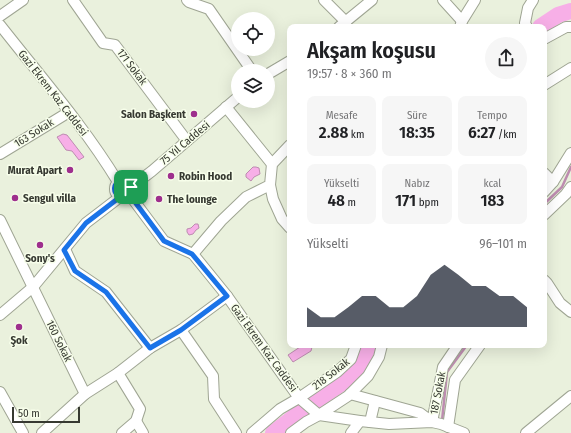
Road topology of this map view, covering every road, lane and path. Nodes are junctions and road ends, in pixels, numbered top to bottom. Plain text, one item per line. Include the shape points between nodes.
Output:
1 (23, 0) edge
2 (73, 0) edge
3 (187, 0) edge
4 (324, 0) edge
5 (372, 0) edge
6 (443, 0) edge
7 (475, 0) edge
8 (533, 0) edge
9 (0, 16) edge
10 (342, 24) edge
11 (461, 24) edge
12 (524, 24) edge
13 (0, 25) edge
14 (571, 26) edge
15 (547, 37) edge
16 (287, 63) edge
17 (247, 64) edge
18 (571, 68) edge
19 (275, 70) edge
20 (547, 83) edge
21 (231, 103) edge
22 (226, 108) junction
23 (68, 112) junction
24 (187, 142) junction
25 (287, 149) edge
26 (571, 153) edge
27 (0, 154) edge
28 (272, 164) junction
29 (547, 176) edge
30 (118, 182) junction
31 (554, 182) junction
32 (270, 185) junction
33 (547, 189) edge
34 (127, 192) junction
35 (569, 194) edge
36 (547, 212) edge
37 (0, 220) edge
38 (287, 225) edge
39 (64, 250) junction
40 (192, 254) junction
41 (547, 283) edge
42 (33, 287) junction
43 (227, 296) junction
44 (571, 312) edge
45 (0, 315) edge
46 (181, 330) junction
47 (150, 348) junction
48 (354, 348) edge
49 (381, 348) edge
50 (456, 348) edge
51 (478, 348) edge
52 (118, 372) junction
53 (0, 392) edge
54 (85, 394) junction
55 (350, 394) junction
56 (571, 396) edge
57 (299, 398) junction
58 (375, 401) junction
59 (320, 415) junction
60 (136, 421) junction
61 (365, 422) junction
62 (442, 426) edge
63 (389, 429) edge
64 (23, 433) edge
65 (42, 433) edge
66 (122, 433) edge
67 (142, 433) edge
68 (236, 433) edge
69 (252, 433) edge
70 (292, 433) edge
71 (351, 433) edge
72 (464, 433) edge
73 (526, 433) edge

1 - 9 street
2 - 24 street, 171 Sokak via 103,43 115,45
3 - 17 street via 209,9
4 - 10 street
5 - 10 street
6 - 11 street
7 - 11 street
8 - 12 street via 528,8
13 - 23 street, Gazi Ekrem Kaz Caddesi
14 - 15 street
16 - 19 street
18 - 20 street
21 - 22 street, 75 Yıl Caddesi
22 - 24 street, 75 Yıl Caddesi
22 - 28 street
23 - 27 street, 163 Sokak
23 - 30 street, Gazi Ekrem Kaz Caddesi
24 - 34 street, 75 Yıl Caddesi
25 - 28 street
26 - 31 street
28 - 32 street
29 - 31 street
30 - 34 street via 121,180 129,183
30 - 34 street via 114,191
31 - 33 street
32 - 38 street via 273,200
32 - 40 street via 246,197
34 - 39 street, 75 Yıl Caddesi via 86,223
34 - 40 street, Gazi Ekrem Kaz Caddesi via 164,241
35 - 36 street
37 - 42 street, 160 Sokak
39 - 42 street, 75 Yıl Caddesi
39 - 47 street via 75,271 106,292
40 - 43 street, Gazi Ekrem Kaz Caddesi
41 - 44 street via 560,303
42 - 45 street, 75 Yıl Caddesi
42 - 54 street, 160 Sokak
43 - 46 street
43 - 57 street, Gazi Ekrem Kaz Caddesi
46 - 47 street
46 - 68 street via 213,376 214,399
47 - 52 street
48 - 57 street, 218 Sokak via 352,359
49 - 55 street via 368,376
50 - 62 street, 187 Sokak via 443,367
51 - 62 street via 455,380
52 - 54 street
52 - 60 street via 140,409
53 - 64 street
54 - 65 street
55 - 58 street
55 - 59 street
56 - 73 street
57 - 59 street, Gazi Ekrem Kaz Caddesi
57 - 69 street, 218 Sokak via 280,409
58 - 61 street
58 - 62 street via 420,413
59 - 61 street
59 - 70 street
60 - 66 street
60 - 67 street
61 - 63 street
61 - 71 street
62 - 63 street
62 - 72 street

